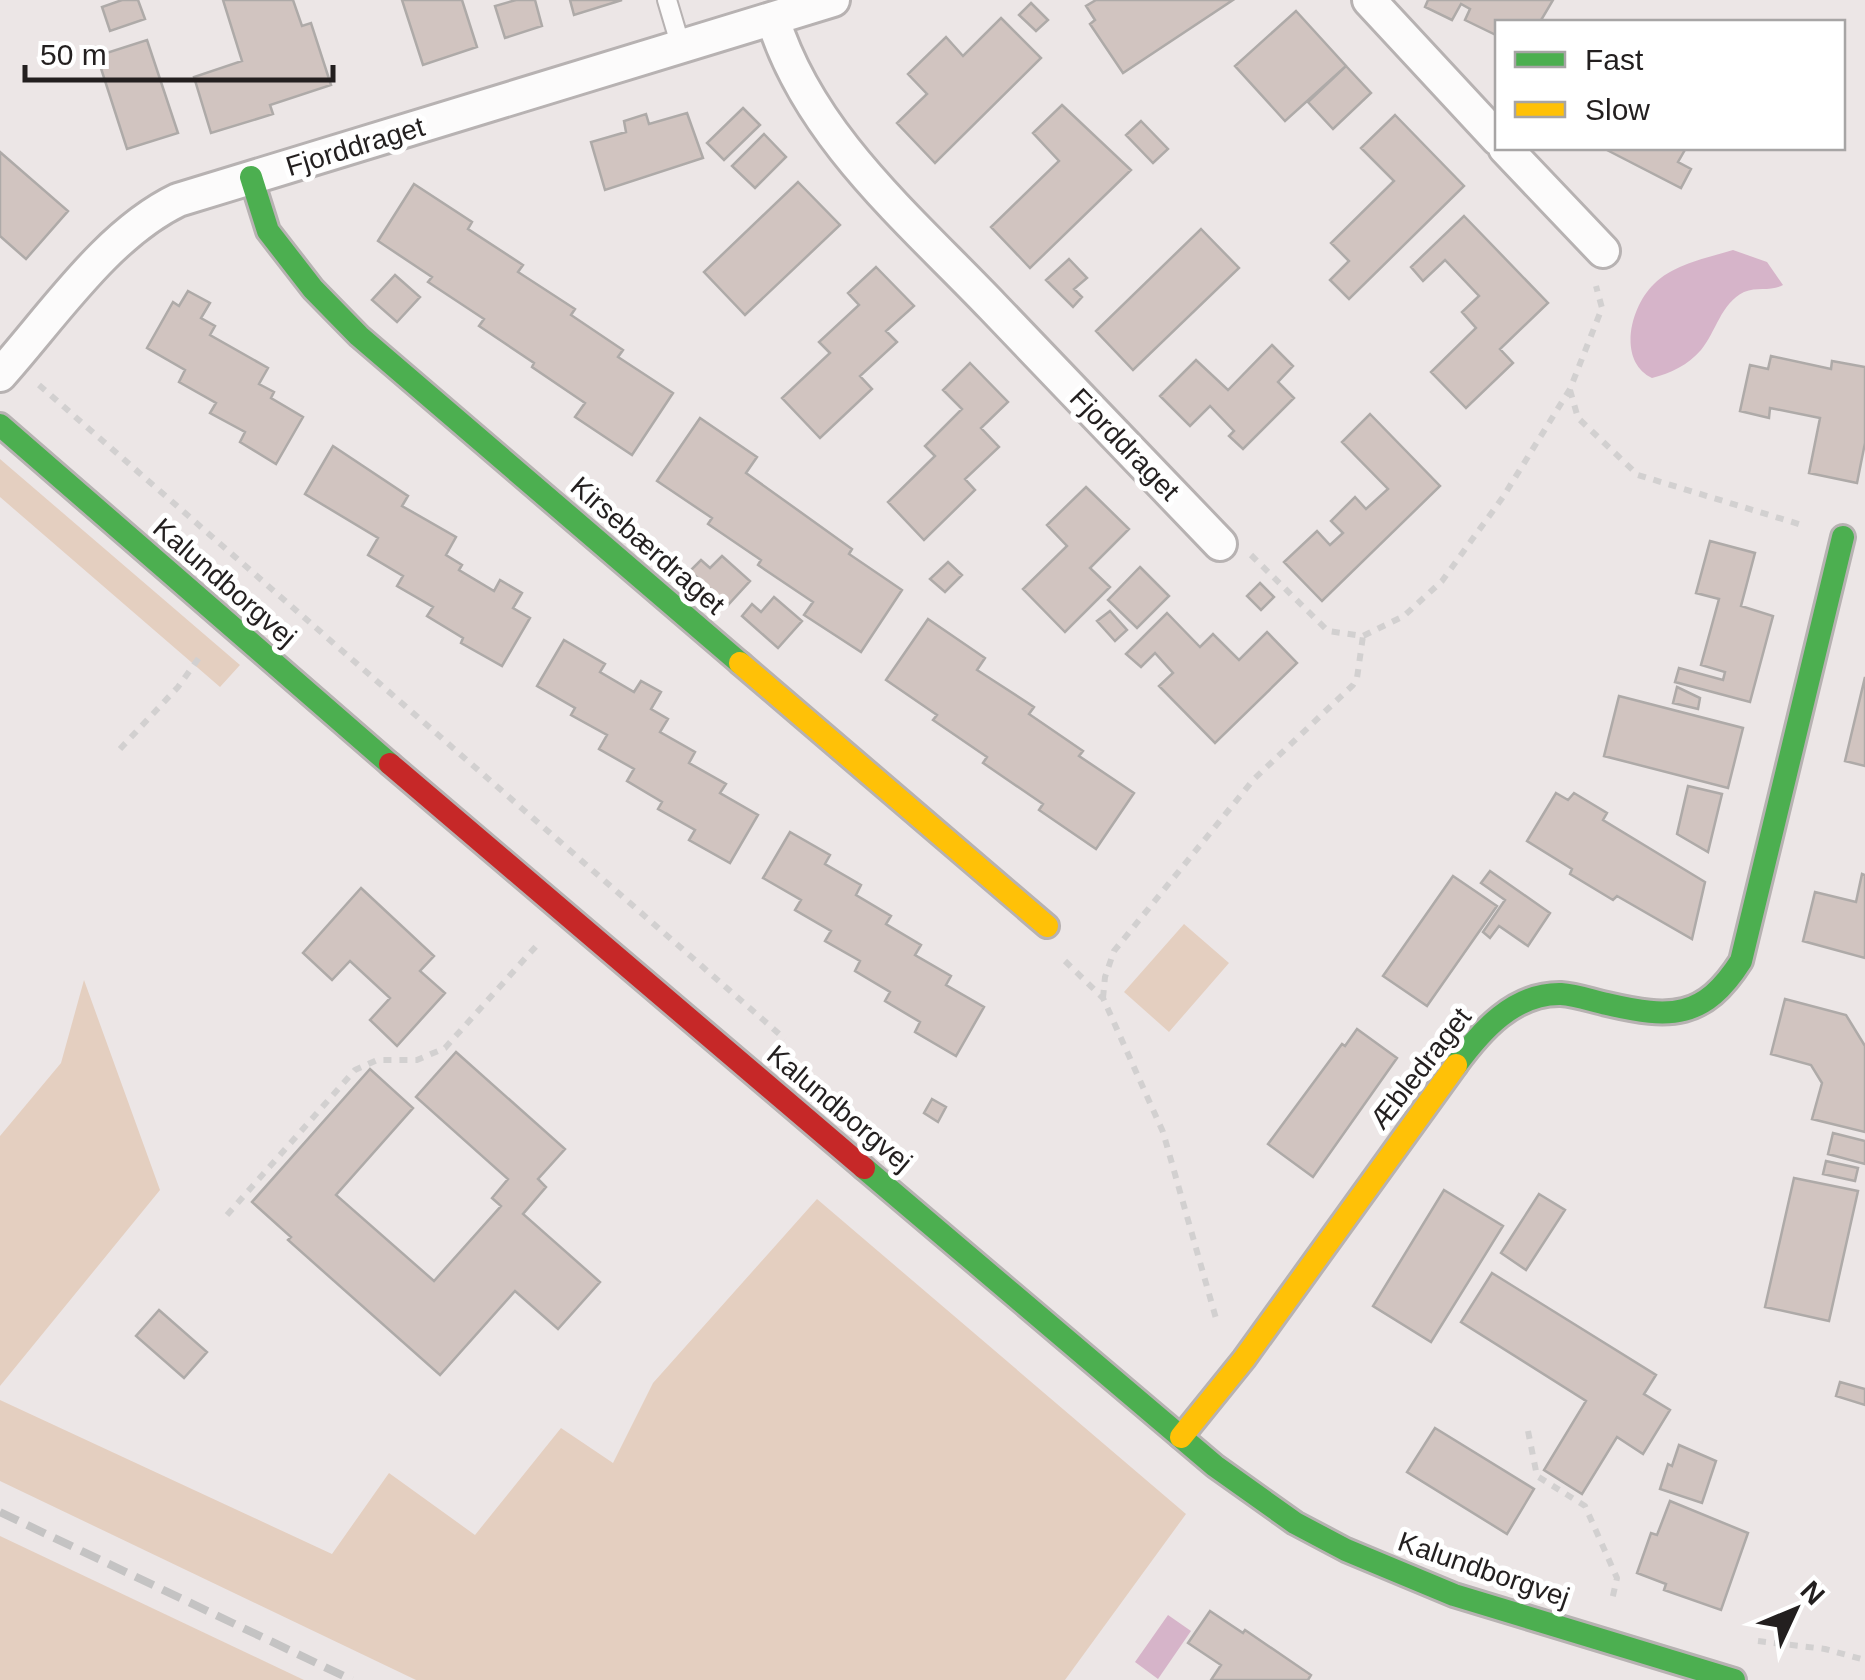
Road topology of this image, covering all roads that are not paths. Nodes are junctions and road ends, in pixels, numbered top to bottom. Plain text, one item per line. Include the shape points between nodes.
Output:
1 (667, 0) edge
2 (832, 0) edge
3 (1369, 0) edge
4 (773, 18) junction
5 (682, 47) junction
6 (1495, 136) edge
7 (1507, 150) edge
8 (252, 177) junction
9 (1603, 252) road end
10 (6, 368) edge
11 (0, 424) edge
12 (1843, 537) road end
13 (1220, 544) road end
14 (1047, 926) road end
15 (1181, 1437) junction
16 (1734, 1680) edge

1 - 5 lane
2 - 4 street, Fjorddraget
3 - 6 street
4 - 5 street, Fjorddraget
4 - 13 street, Fjorddraget via 804,93 841,144
5 - 8 street, Fjorddraget
7 - 9 street
8 - 10 street, Fjorddraget via 182,198 136,226
8 - 14 street, Kirsebærdraget via 268,231 359,336
11 - 15 street, Kalundborgvej
12 - 15 street, Æbledraget via 1741,961 1724,990 1702,1006 1668,1014 1549,995 1491,1022
15 - 16 street, Kalundborgvej via 1279,1513 1341,1549 1460,1596

